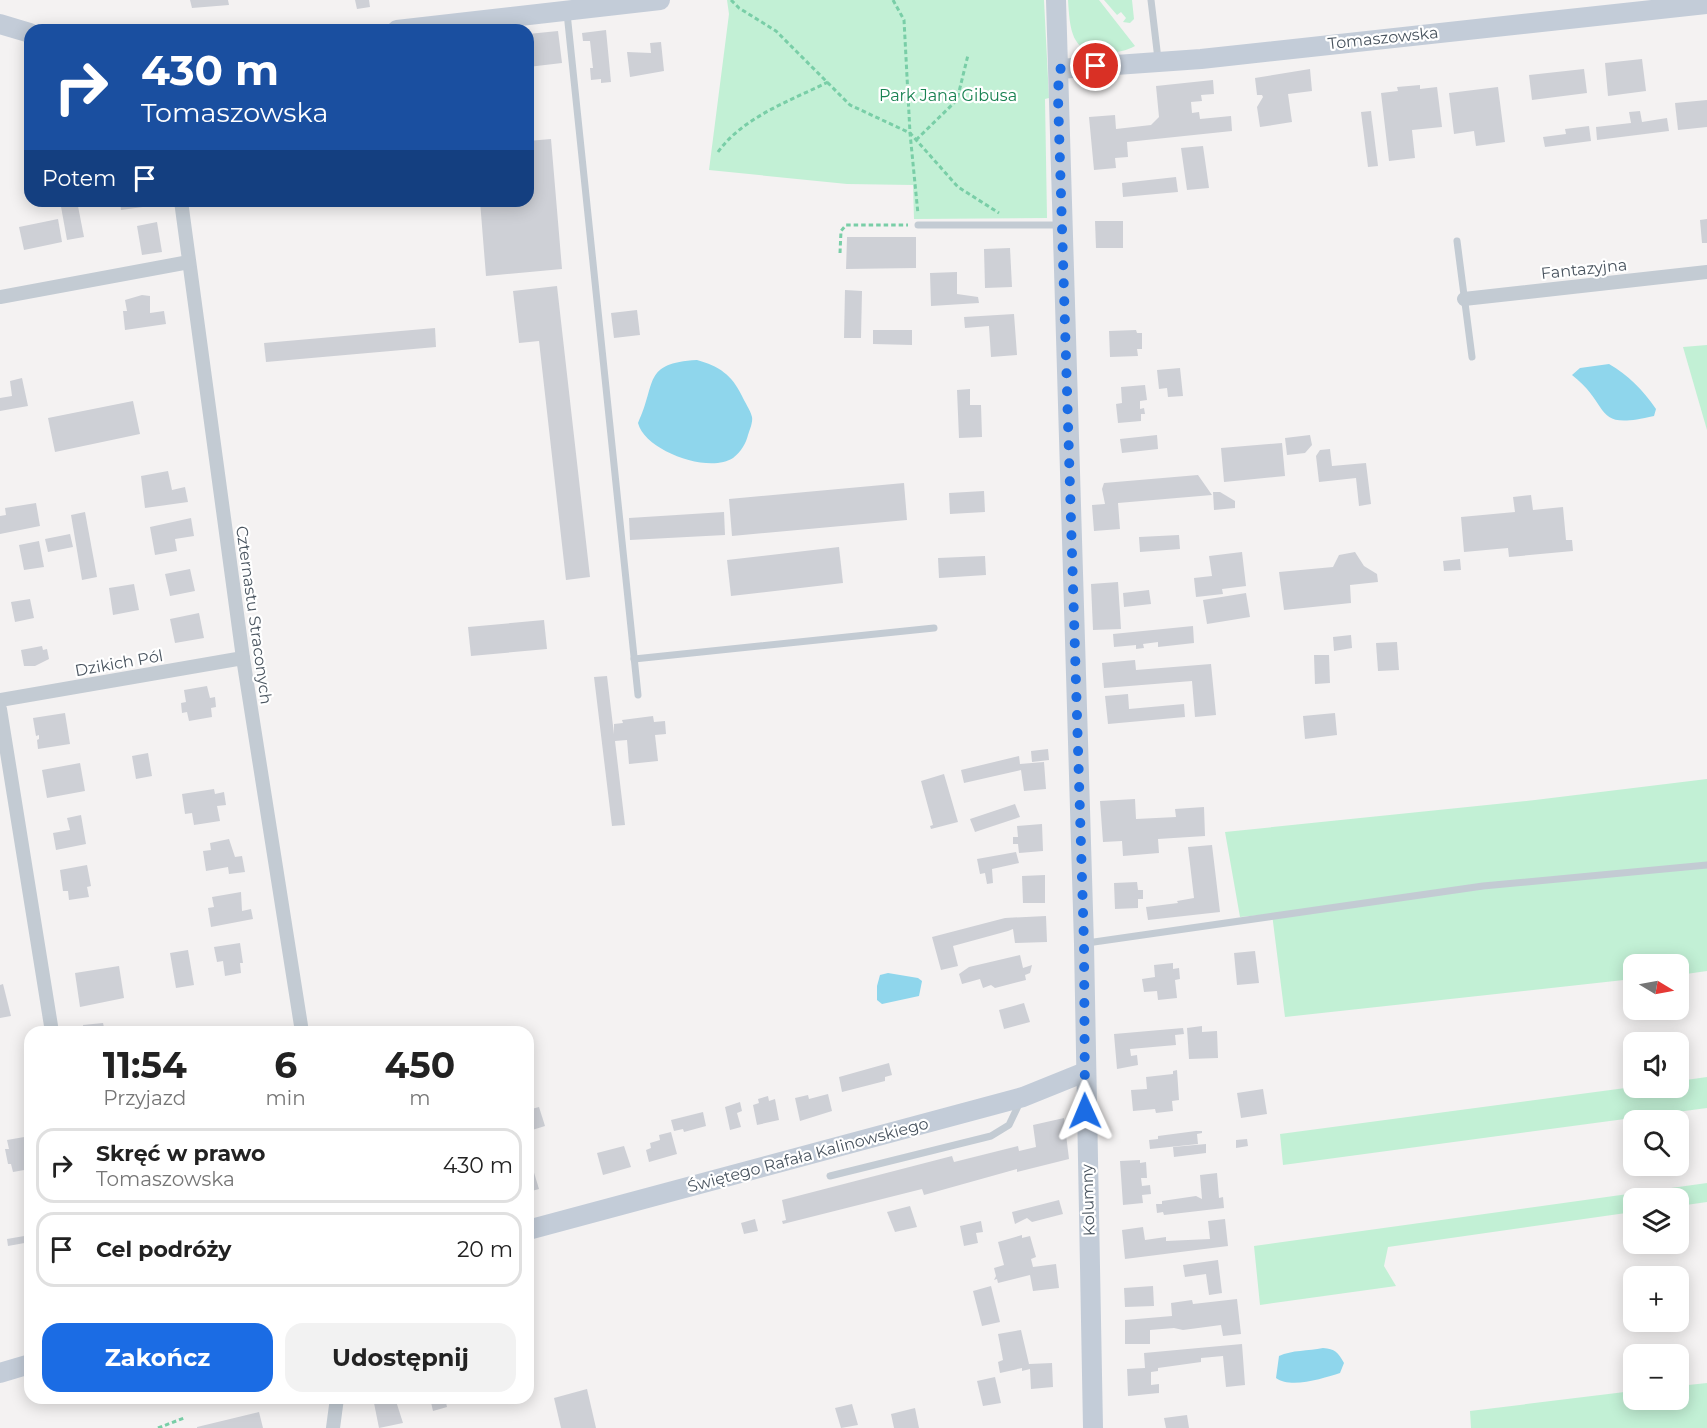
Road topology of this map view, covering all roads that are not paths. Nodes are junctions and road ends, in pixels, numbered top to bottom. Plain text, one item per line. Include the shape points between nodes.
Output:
1 (660, 0) edge
2 (1056, 0) edge
3 (1151, 0) edge
4 (1707, 4) edge
5 (563, 7) edge
6 (0, 24) edge
7 (440, 24) edge
8 (24, 31) edge
9 (1158, 62) junction
10 (1059, 69) junction
11 (182, 207) edge
12 (918, 225) road end
13 (1061, 225) junction
14 (1457, 242) dead end
15 (189, 262) junction
16 (1707, 272) edge
17 (0, 297) edge
18 (1464, 299) junction
19 (1472, 357) dead end
20 (934, 628) dead end
21 (243, 658) junction
22 (634, 659) junction
23 (638, 695) dead end
24 (0, 700) edge
25 (0, 709) edge
26 (1707, 865) edge
27 (1084, 944) junction
28 (51, 1026) edge
29 (301, 1026) edge
30 (1085, 1072) junction
31 (1023, 1097) junction
32 (830, 1176) dead end
33 (534, 1228) edge
34 (24, 1366) edge
35 (0, 1373) edge
36 (336, 1404) edge
37 (333, 1428) edge
38 (1093, 1428) edge

1 - 5 street
2 - 10 street, Kolumny
3 - 9 lane
4 - 9 street, Tomaszowska
5 - 7 street
5 - 22 lane
6 - 8 street
9 - 10 street, Tomaszowska
10 - 13 street, Kolumny
11 - 15 street, Czternastu Straconych
12 - 13 lane
13 - 27 street, Kolumny
14 - 18 lane
15 - 17 street
15 - 21 street, Czternastu Straconych
16 - 18 street, Fantazyjna
18 - 19 lane
20 - 22 lane
21 - 24 street, Dzikich Pól
21 - 29 street, Czternastu Straconych
22 - 23 lane
25 - 28 street
26 - 27 lane via 1483,886
27 - 30 street, Kolumny
30 - 31 street, Świętego Rafała Kalinowskiego
30 - 38 street, Kolumny
31 - 32 lane via 1009,1125 991,1136
31 - 33 street, Świętego Rafała Kalinowskiego
34 - 35 street
36 - 37 street

